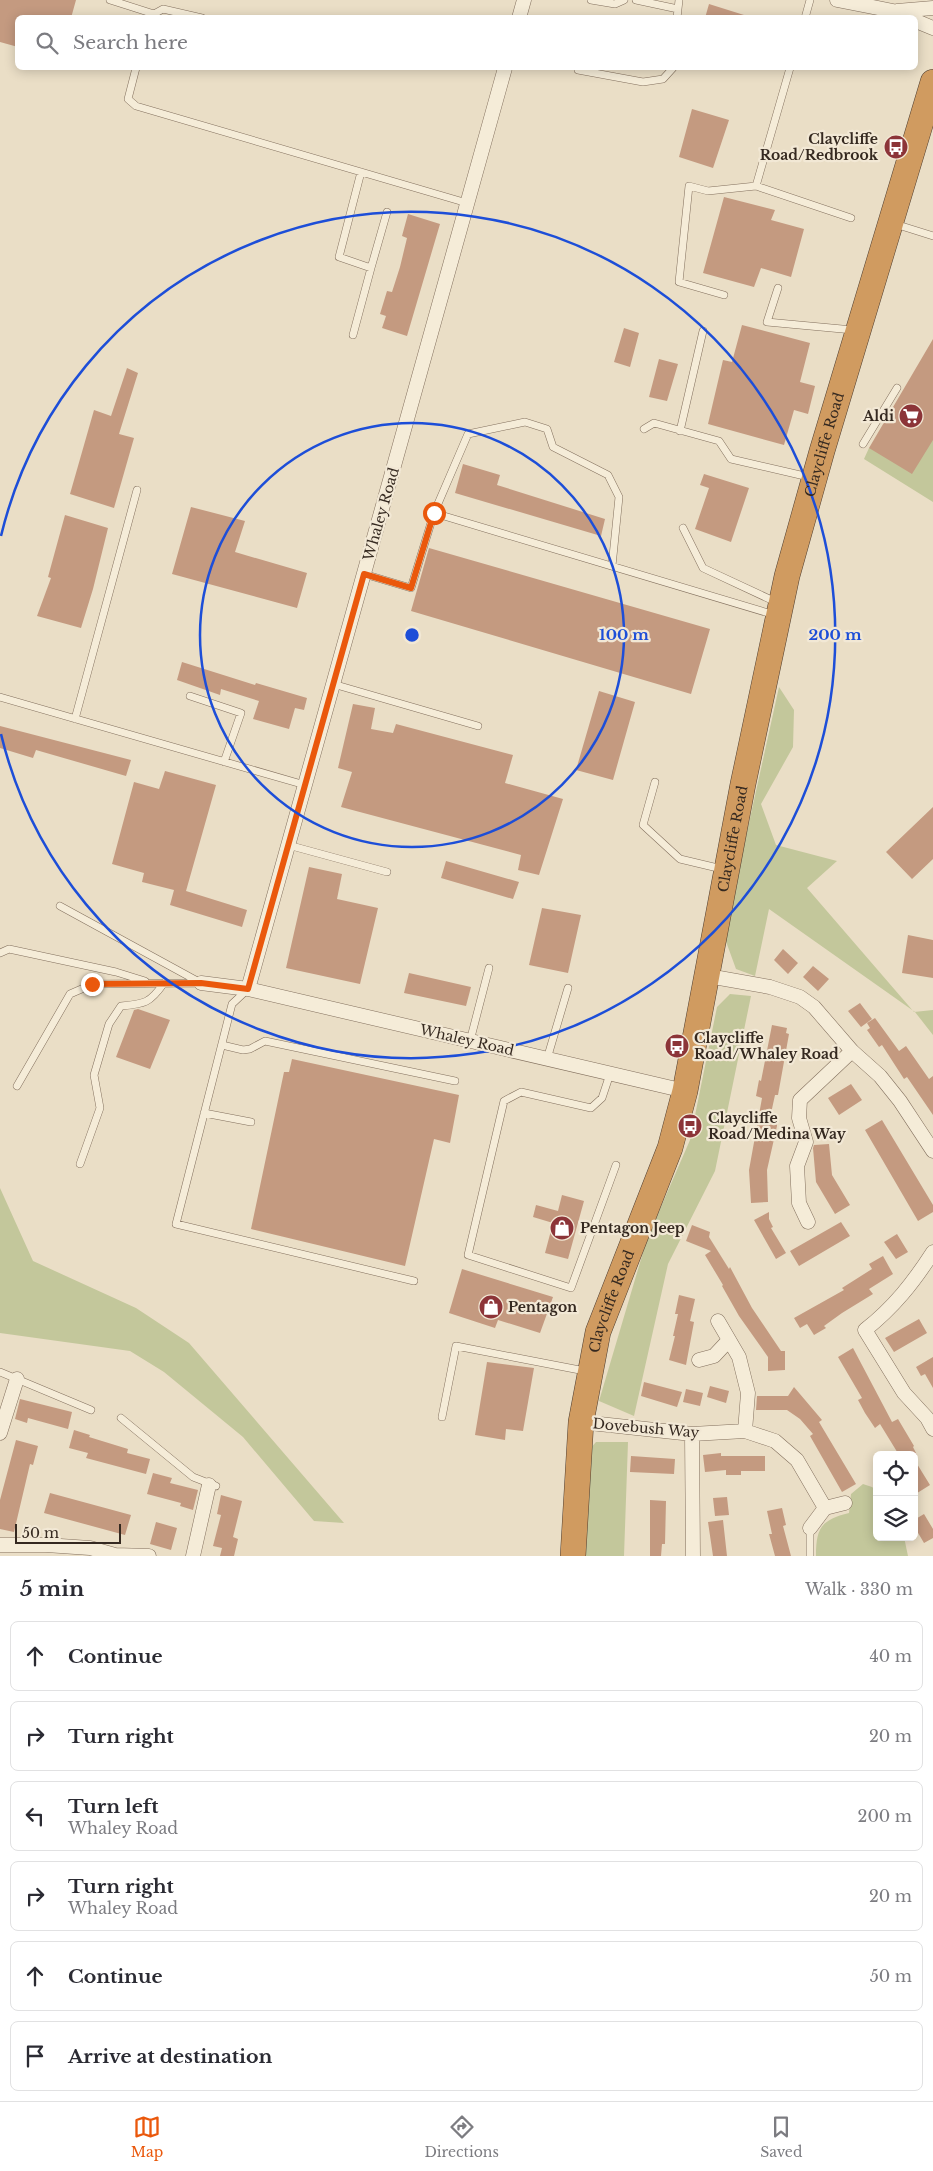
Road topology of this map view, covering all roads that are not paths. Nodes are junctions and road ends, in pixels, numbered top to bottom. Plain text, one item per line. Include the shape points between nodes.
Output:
1 (110, 0) edge
2 (524, 0) edge
3 (591, 0) edge
4 (624, 0) edge
5 (636, 0) edge
6 (679, 0) edge
7 (810, 0) edge
8 (837, 0) edge
9 (933, 8) edge
10 (678, 9) junction
11 (893, 11) junction
12 (150, 15) edge
13 (154, 15) edge
14 (191, 15) edge
15 (520, 15) edge
16 (677, 15) edge
17 (806, 15) edge
18 (902, 15) edge
19 (918, 22) edge
20 (933, 28) edge
21 (136, 70) edge
22 (504, 70) edge
23 (578, 70) dead end
24 (670, 70) edge
25 (789, 70) edge
26 (933, 82) edge
27 (933, 102) edge
28 (921, 126) junction
29 (361, 172) junction
30 (756, 186) junction
31 (467, 203) junction
32 (388, 212) dead end
33 (851, 218) dead end
34 (890, 223) junction
35 (933, 236) edge
36 (372, 268) junction
37 (778, 288) dead end
38 (724, 295) dead end
39 (858, 330) junction
40 (704, 331) dead end
41 (353, 335) dead end
42 (896, 388) dead end
43 (644, 429) dead end
44 (680, 430) junction
45 (864, 444) dead end
46 (815, 478) junction
47 (137, 490) dead end
48 (434, 513) junction
49 (683, 528) dead end
50 (612, 566) junction
51 (364, 574) junction
52 (779, 610) junction
53 (333, 684) junction
54 (190, 696) dead end
55 (0, 697) edge
56 (75, 719) junction
57 (478, 726) dead end
58 (224, 762) junction
59 (654, 782) dead end
60 (305, 785) junction
61 (288, 845) junction
62 (727, 870) junction
63 (387, 872) dead end
64 (60, 906) dead end
65 (0, 953) edge
66 (489, 968) dead end
67 (708, 976) junction
68 (164, 983) junction
69 (201, 983) junction
70 (153, 984) junction
71 (568, 988) dead end
72 (248, 989) junction
73 (470, 1041) junction
74 (222, 1045) junction
75 (852, 1051) junction
76 (547, 1059) junction
77 (610, 1074) junction
78 (455, 1081) dead end
79 (16, 1086) dead end
80 (685, 1092) junction
81 (204, 1113) junction
82 (251, 1122) dead end
83 (933, 1151) edge
84 (80, 1164) dead end
85 (616, 1166) dead end
86 (808, 1222) dead end
87 (933, 1252) edge
88 (414, 1281) dead end
89 (718, 1321) dead end
90 (729, 1340) junction
91 (699, 1360) dead end
92 (0, 1372) edge
93 (590, 1372) junction
94 (17, 1379) junction
95 (91, 1410) dead end
96 (442, 1417) dead end
97 (121, 1418) dead end
98 (581, 1422) junction
99 (933, 1429) edge
100 (745, 1431) junction
101 (0, 1433) edge
102 (692, 1434) junction
103 (212, 1485) joint
104 (845, 1503) dead end
105 (825, 1508) junction
106 (810, 1528) joint
107 (0, 1545) edge
108 (149, 1556) edge
109 (194, 1556) edge
110 (573, 1556) edge
111 (693, 1556) edge
112 (810, 1556) edge

1 - 12 lane
2 - 15 street
3 - 4 lane via 614,4
5 - 10 lane
6 - 10 lane
7 - 17 lane
8 - 11 street
9 - 11 street
10 - 16 lane
11 - 18 street
13 - 14 lane via 159,10 168,9
19 - 20 street
21 - 29 lane via 128,100 131,104
22 - 31 street, Whaley Road
23 - 24 lane via 643,82 663,79
25 - 30 lane
26 - 28 highway, Claycliffe Road
27 - 28 highway, Claycliffe Road
28 - 34 highway, Claycliffe Road
29 - 31 lane
29 - 36 lane via 339,257
30 - 33 lane
30 - 38 lane via 708,191 689,186 679,282
31 - 51 street, Whaley Road
32 - 36 lane
34 - 35 lane
34 - 39 highway, Claycliffe Road
36 - 41 lane
37 - 39 lane via 767,322
39 - 46 highway, Claycliffe Road
40 - 44 lane
42 - 45 lane
43 - 44 lane via 654,424
44 - 46 lane via 720,441 731,459
46 - 52 highway, Claycliffe Road
47 - 56 lane
48 - 50 lane
48 - 50 lane via 468,434 525,422 547,429 553,447 608,475 620,497
48 - 51 lane via 411,588
49 - 52 lane via 703,568
50 - 52 lane
51 - 53 street, Whaley Road
52 - 62 highway, Claycliffe Road
53 - 57 lane
53 - 60 street, Whaley Road
54 - 58 lane via 241,712
55 - 56 lane
56 - 58 lane
58 - 60 lane
59 - 62 lane via 643,825 680,859
60 - 61 street, Whaley Road
61 - 63 lane
61 - 72 street, Whaley Road
62 - 67 highway, Claycliffe Road
64 - 69 lane
65 - 70 lane via 9,950 116,972
66 - 73 lane
67 - 75 street via 770,986 800,997 814,1007
67 - 80 highway, Claycliffe Road
68 - 69 lane
68 - 70 lane
68 - 84 lane via 144,1004 121,1006 109,1024 94,1075 100,1108
69 - 72 street, Whaley Road
70 - 79 lane via 93,984 70,994
71 - 76 lane
72 - 73 street, Whaley Road
72 - 74 lane via 232,1004
73 - 76 street, Whaley Road
74 - 78 lane via 244,1050 265,1041
74 - 81 lane
75 - 83 street via 880,1076
75 - 86 street via 800,1100 799,1118 806,1142 797,1166 799,1203
76 - 77 street, Whaley Road
77 - 80 street, Whaley Road
77 - 85 lane via 602,1098 591,1108 522,1092 504,1101 468,1255 571,1288
80 - 93 highway, Claycliffe Road via 670,1148 598,1332
81 - 82 lane
81 - 88 lane via 176,1224
87 - 99 street via 911,1286 888,1312 865,1330 904,1393 928,1418
89 - 90 street
90 - 91 street via 714,1356
90 - 100 street via 740,1357 748,1393
92 - 94 lane
93 - 96 lane via 456,1346
93 - 98 highway, Claycliffe Road
94 - 95 lane
94 - 101 street
97 - 103 lane via 193,1477
98 - 102 street, Dovebush Way
98 - 110 highway, Claycliffe Road
100 - 102 street, Dovebush Way
100 - 105 street, Dovebush Way via 775,1441 797,1460
102 - 111 street
103 - 109 street
104 - 105 street
105 - 106 street
106 - 112 lane
107 - 108 street via 90,1548 115,1555

